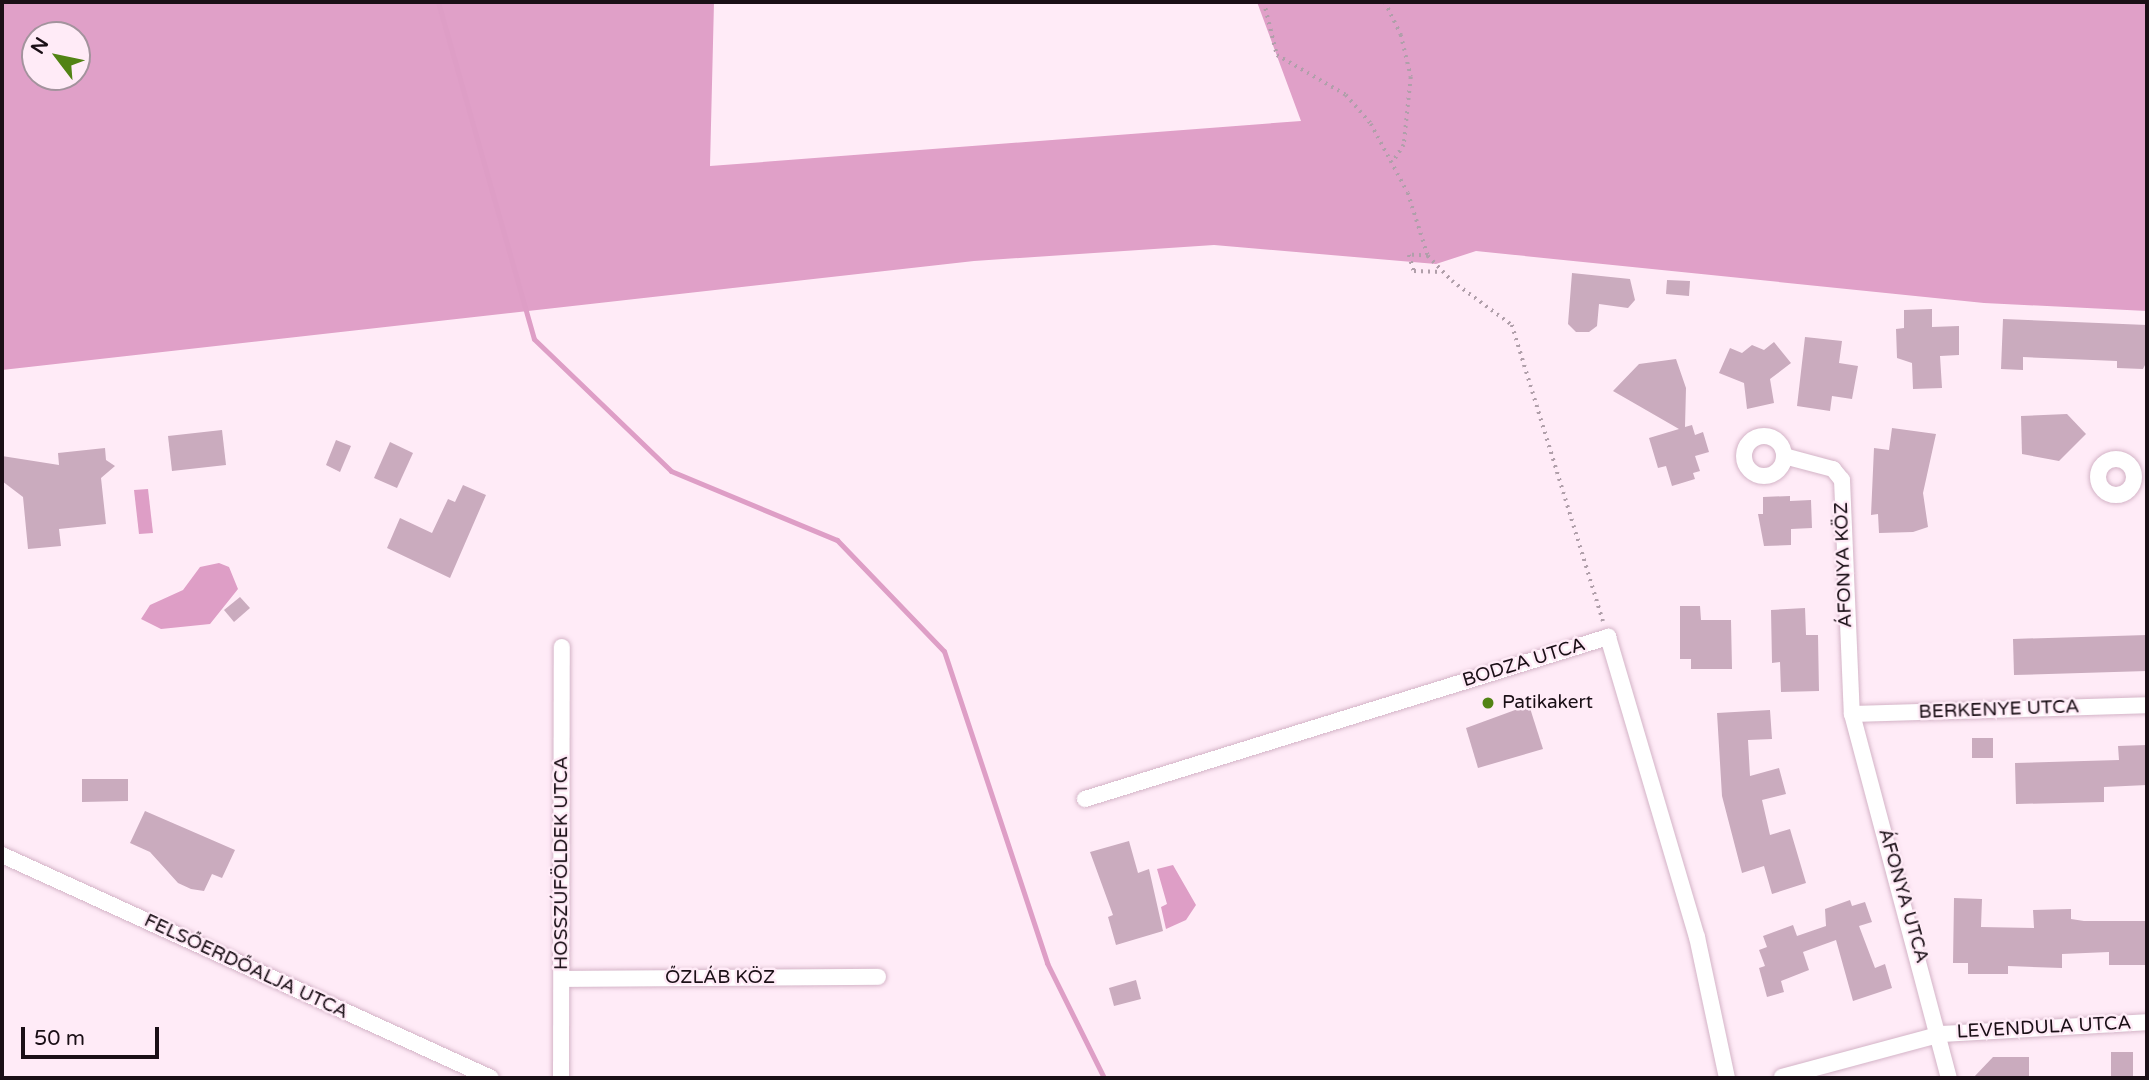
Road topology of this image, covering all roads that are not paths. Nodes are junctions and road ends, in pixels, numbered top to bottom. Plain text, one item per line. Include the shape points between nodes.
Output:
1 (1784, 456) dead end
2 (562, 647) dead end
3 (2147, 705) edge
4 (1852, 714) junction
5 (1085, 799) dead end
6 (2, 855) edge
7 (878, 977) dead end
8 (562, 979) junction
9 (2147, 1022) edge
10 (1941, 1034) junction
11 (1782, 1077) edge
12 (491, 1078) edge
13 (561, 1078) edge
14 (1727, 1078) edge
15 (1949, 1078) edge

1 - 4 street, ÁFONYA KÖZ via 1833,469 1842,480
2 - 8 street, HOSSZÚFÖLDEK UTCA
3 - 4 street, BERKENYE UTCA
4 - 10 street, ÁFONYA UTCA
5 - 14 street, BODZA UTCA via 1608,637 1697,937
6 - 12 street, FELSŐERDŐALJA UTCA
7 - 8 street, ŐZLÁB KÖZ
8 - 13 street, HOSSZÚFÖLDEK UTCA
9 - 10 street, LEVENDULA UTCA
10 - 11 street, LEVENDULA UTCA
10 - 15 street, ÁFONYA UTCA

